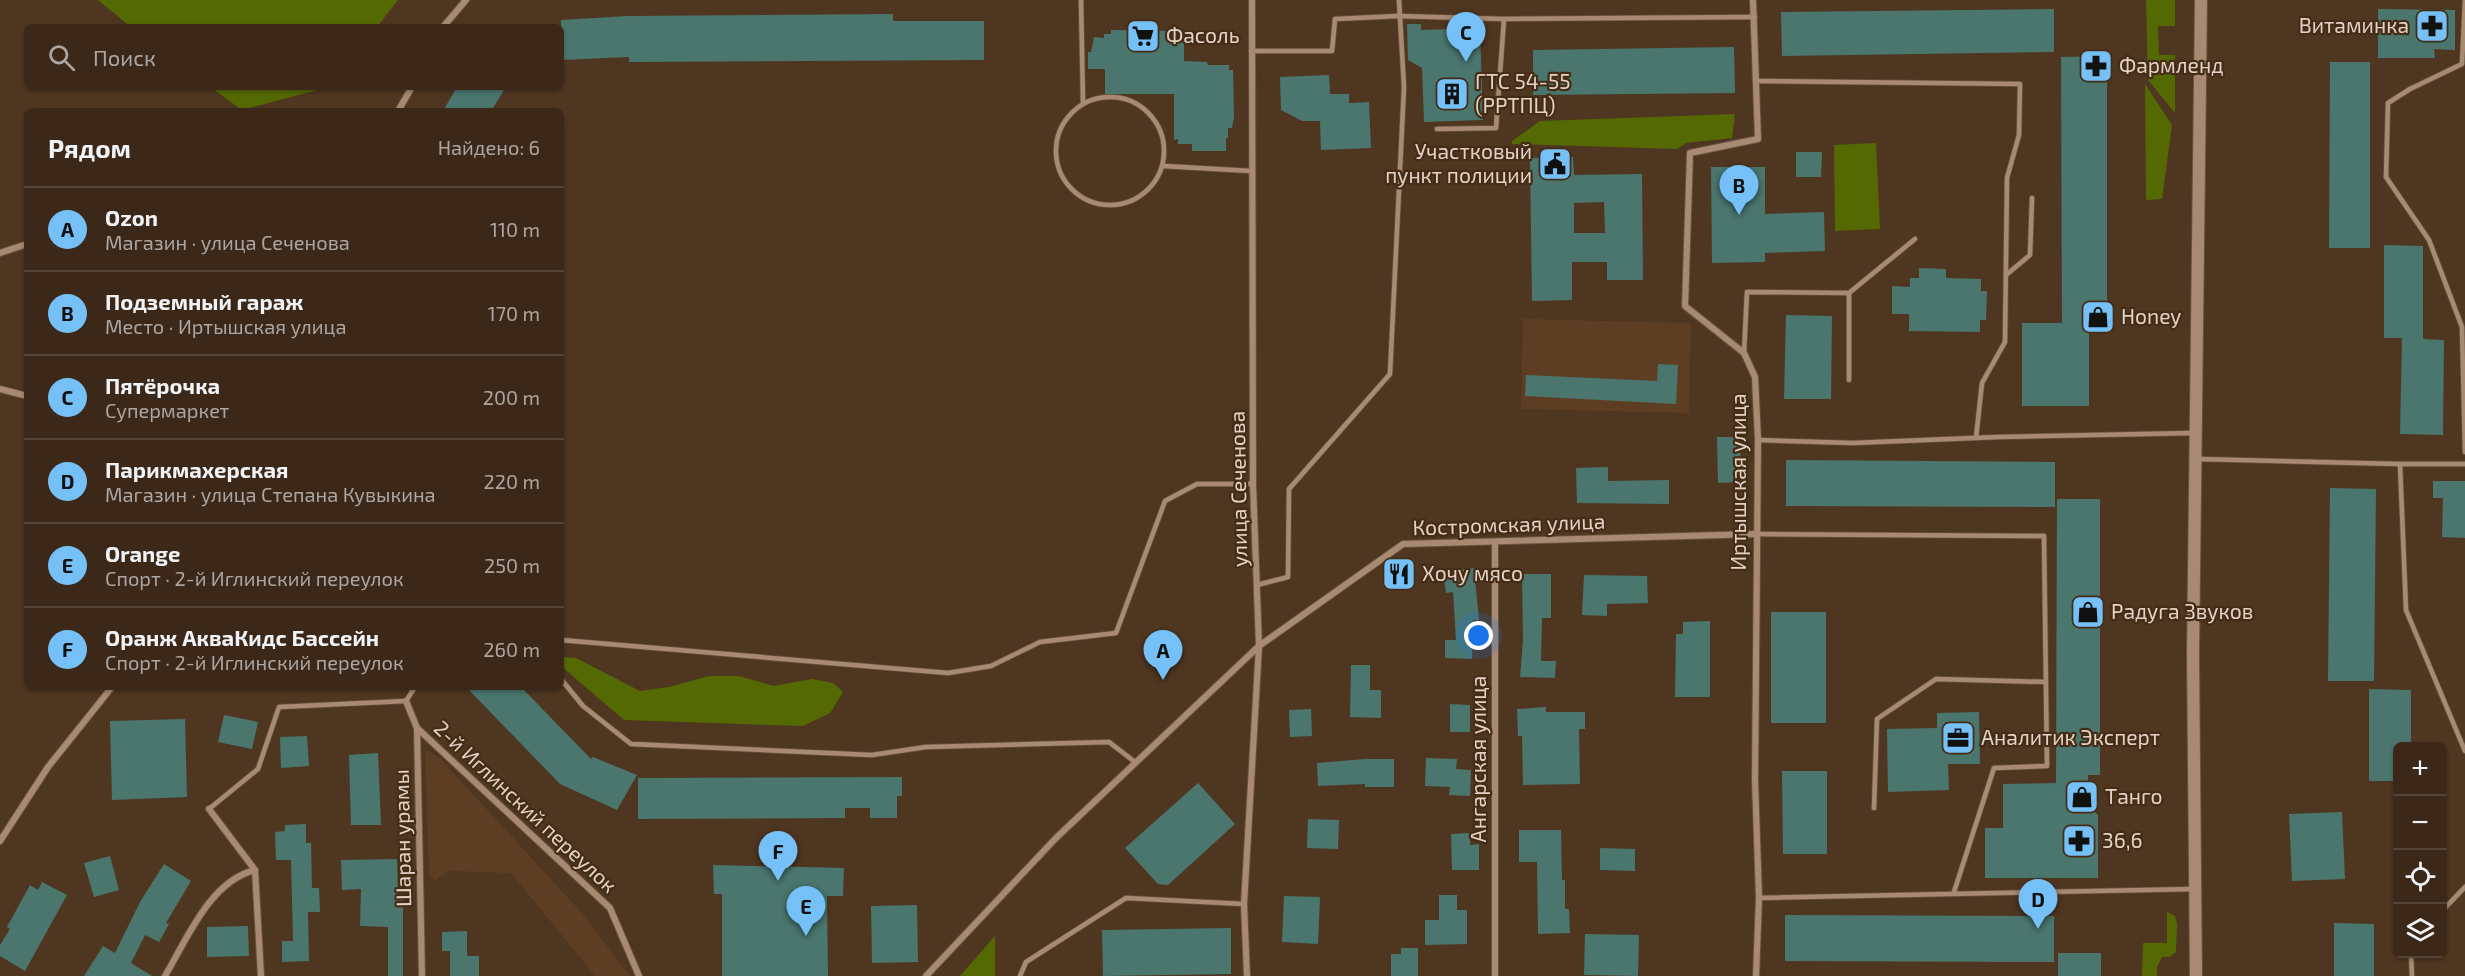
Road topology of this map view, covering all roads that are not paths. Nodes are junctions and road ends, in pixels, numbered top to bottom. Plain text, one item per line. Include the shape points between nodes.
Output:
1 (466, 0) edge
2 (1081, 0) edge
3 (1252, 0) edge
4 (1399, 0) edge
5 (1753, 0) edge
6 (2201, 0) edge
7 (2465, 0) edge
8 (1398, 16) junction
9 (1755, 18) junction
10 (1504, 19) junction
11 (446, 24) edge
12 (1251, 51) junction
13 (2463, 64) edge
14 (1756, 81) junction
15 (410, 90) edge
16 (1083, 103) junction
17 (400, 108) edge
18 (1437, 129) dead end
19 (1163, 166) junction
20 (1251, 171) junction
21 (2032, 198) dead end
22 (1915, 239) dead end
23 (24, 245) edge
24 (0, 253) edge
25 (2006, 275) junction
26 (1849, 293) junction
27 (1744, 353) junction
28 (1849, 380) dead end
29 (0, 389) edge
30 (24, 395) edge
31 (2197, 433) junction
32 (1976, 438) junction
33 (1758, 440) junction
34 (2465, 452) edge
35 (2196, 459) junction
36 (2400, 464) junction
37 (2465, 464) edge
38 (1253, 484) junction
39 (1757, 534) junction
40 (1495, 542) junction
41 (1257, 585) junction
42 (564, 640) edge
43 (1259, 646) junction
44 (2046, 682) junction
45 (564, 683) edge
46 (110, 690) edge
47 (414, 690) edge
48 (406, 701) junction
49 (417, 728) junction
50 (2465, 751) edge
51 (1135, 762) junction
52 (1874, 808) dead end
53 (209, 809) joint
54 (0, 841) edge
55 (255, 870) junction
56 (2465, 887) edge
57 (2195, 889) junction
58 (1954, 892) junction
59 (1759, 898) junction
60 (1244, 904) junction
61 (2447, 906) edge
62 (2411, 958) edge
63 (165, 976) edge
64 (261, 976) edge
65 (422, 976) edge
66 (639, 976) edge
67 (926, 976) edge
68 (1020, 976) edge
69 (1247, 976) edge
70 (1495, 976) edge
71 (1756, 976) edge
72 (2196, 976) edge
73 (2412, 976) edge

1 - 11 street
2 - 16 lane
3 - 12 street, улица Сеченова
4 - 8 lane
5 - 9 street, Иртышская улица
6 - 31 main road
7 - 13 lane
8 - 10 lane
8 - 12 lane via 1335,19 1332,51
8 - 41 lane via 1404,87 1390,374 1289,489 1288,578
9 - 10 lane
9 - 14 street, Иртышская улица
10 - 18 lane via 1496,128
12 - 20 street, улица Сеченова
13 - 34 lane via 2388,103 2386,177 2429,240 2462,327
14 - 25 lane via 2020,84 2019,135 2007,178
14 - 27 street, Иртышская улица via 1758,139 1690,153 1685,306
15 - 17 street
16 - 19 lane via 1101,97 1120,97 1138,103 1160,128 1165,147
16 - 19 lane via 1068,116 1059,132 1056,151 1059,169 1074,192 1108,206 1127,203 1147,192
19 - 20 lane
20 - 38 street, улица Сеченова
21 - 25 lane via 2030,255
22 - 26 lane
23 - 24 street
25 - 32 lane via 2005,342 1982,383
26 - 27 lane via 1747,292
26 - 28 lane
27 - 33 street, Иртышская улица via 1755,376
29 - 30 street
31 - 32 lane
31 - 35 main road
32 - 33 lane via 1852,443
33 - 39 street, Иртышская улица
35 - 36 lane
35 - 57 main road
36 - 37 lane
36 - 50 lane via 2406,610
38 - 41 street, улица Сеченова
38 - 42 lane via 1197,484 1165,501 1116,633 1040,642 991,666 948,673
39 - 40 street, Костромская улица
39 - 44 lane via 2044,536
39 - 59 street, Иртышская улица via 1755,780
40 - 43 street, Костромская улица via 1403,544
40 - 70 street, Ангарская улица
41 - 43 street, улица Сеченова
43 - 51 street, Костромская улица
43 - 60 street, улица Сеченова
44 - 52 lane via 1936,679 1877,719
44 - 58 lane via 2047,766 1994,768
45 - 51 lane via 583,706 631,744 872,755 926,747 1109,742
46 - 54 street via 48,767
47 - 48 lane
48 - 49 street, Шаран урамы
48 - 53 lane via 279,707 258,769
49 - 65 street, Шаран урамы
49 - 66 street, 2-й Иглинский переулок via 609,908
51 - 67 street, Костромская улица via 1056,838
53 - 55 street
55 - 63 street via 239,874 208,904
55 - 64 street
56 - 61 lane
57 - 58 lane
57 - 72 main road
58 - 59 lane
59 - 71 street, Иртышская улица
60 - 68 lane via 1126,898 1026,962
60 - 69 street, улица Сеченова
62 - 73 lane

